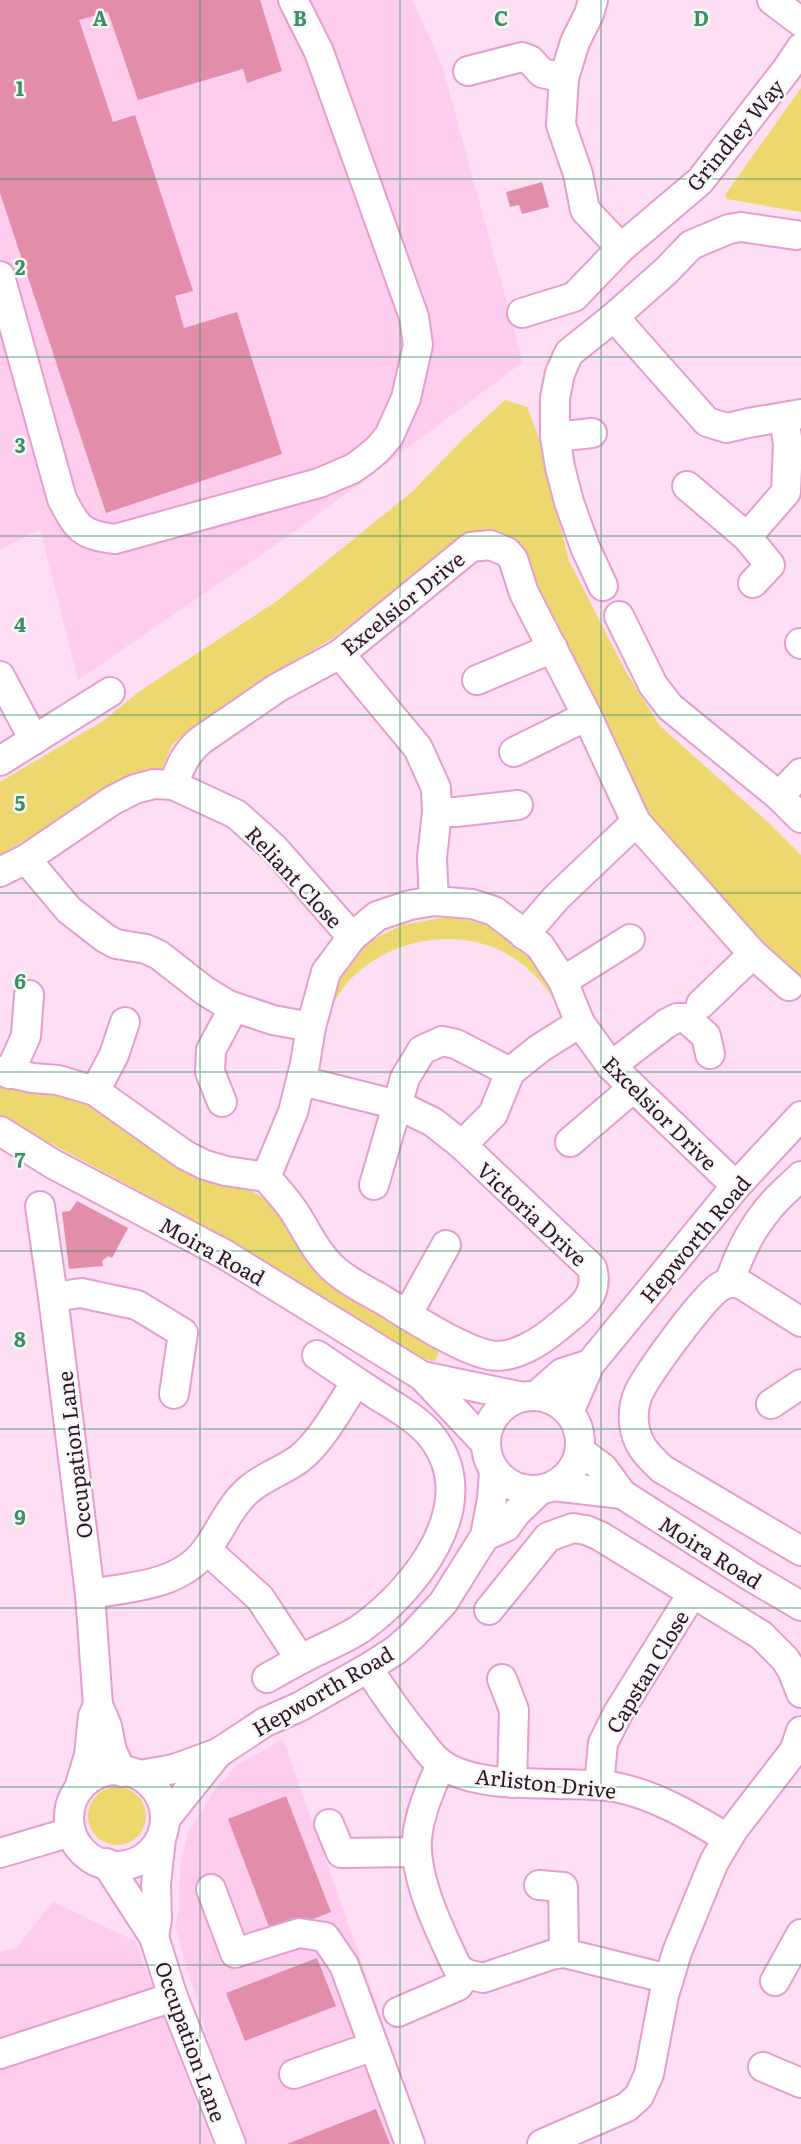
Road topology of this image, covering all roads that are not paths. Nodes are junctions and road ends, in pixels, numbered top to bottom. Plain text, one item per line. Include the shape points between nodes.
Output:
1 (293, 0) edge
2 (593, 0) edge
3 (772, 0) edge
4 (801, 22) edge
5 (801, 48) edge
6 (468, 71) dead end
7 (564, 78) junction
8 (796, 234) dead end
9 (621, 248) junction
10 (0, 276) edge
11 (522, 313) dead end
12 (614, 317) junction
13 (793, 416) edge
14 (592, 433) dead end
15 (555, 436) junction
16 (687, 486) dead end
17 (793, 493) edge
18 (747, 537) junction
19 (753, 583) dead end
20 (603, 586) dead end
21 (619, 616) dead end
22 (553, 648) junction
23 (340, 654) junction
24 (0, 676) edge
25 (477, 680) dead end
26 (110, 692) dead end
27 (587, 716) junction
28 (34, 740) junction
29 (513, 752) dead end
30 (0, 761) edge
31 (801, 773) edge
32 (173, 785) junction
33 (779, 796) junction
34 (518, 805) dead end
35 (438, 812) junction
36 (801, 818) edge
37 (636, 822) junction
38 (26, 859) junction
39 (0, 872) edge
40 (434, 901) junction
41 (524, 935) junction
42 (351, 937) junction
43 (630, 939) dead end
44 (753, 954) junction
45 (563, 981) junction
46 (789, 986) dead end
47 (28, 995) dead end
48 (700, 1004) dead end
49 (234, 1007) junction
50 (125, 1022) dead end
51 (580, 1023) junction
52 (311, 1027) junction
53 (710, 1054) dead end
54 (611, 1066) junction
55 (4, 1072) edge
56 (510, 1072) junction
57 (302, 1081) junction
58 (633, 1088) junction
59 (95, 1091) junction
60 (222, 1102) dead end
61 (398, 1105) junction
62 (801, 1116) edge
63 (0, 1131) edge
64 (570, 1142) dead end
65 (462, 1145) junction
66 (801, 1176) edge
67 (266, 1177) junction
68 (374, 1185) dead end
69 (736, 1186) junction
70 (40, 1206) dead end
71 (446, 1245) dead end
72 (729, 1283) junction
73 (53, 1297) junction
74 (407, 1315) junction
75 (801, 1322) edge
76 (317, 1355) dead end
77 (590, 1364) junction
78 (422, 1376) junction
79 (356, 1382) junction
80 (801, 1384) edge
81 (174, 1394) dead end
82 (529, 1396) junction
83 (771, 1404) dead end
84 (570, 1412) junction
85 (580, 1451) junction
86 (490, 1457) junction
87 (547, 1488) junction
88 (622, 1494) junction
89 (485, 1536) junction
90 (207, 1550) junction
91 (801, 1551) edge
92 (692, 1593) junction
93 (90, 1594) junction
94 (801, 1606) edge
95 (489, 1610) dead end
96 (300, 1659) junction
97 (368, 1668) junction
98 (267, 1678) dead end
99 (502, 1679) dead end
100 (801, 1693) edge
101 (98, 1705) junction
102 (801, 1731) edge
103 (218, 1753) junction
104 (441, 1764) junction
105 (131, 1773) junction
106 (512, 1783) junction
107 (80, 1785) junction
108 (599, 1785) junction
109 (329, 1824) dead end
110 (163, 1828) junction
111 (71, 1832) junction
112 (727, 1838) junction
113 (417, 1852) junction
114 (0, 1853) edge
115 (106, 1863) junction
116 (539, 1886) dead end
117 (211, 1889) dead end
118 (154, 1937) junction
119 (798, 1948) edge
120 (564, 1953) junction
121 (466, 1974) junction
122 (669, 1979) junction
123 (775, 1981) dead end
124 (173, 1997) junction
125 (398, 2012) dead end
126 (374, 2046) junction
127 (0, 2054) edge
128 (764, 2067) dead end
129 (294, 2074) dead end
130 (801, 2083) edge
131 (231, 2144) edge
132 (410, 2144) edge
133 (542, 2144) edge

1 - 10 street via 319,52 414,317 418,345 406,398 389,436 378,449 352,469 320,483 115,539 88,534 62,499
2 - 7 street
3 - 4 street
5 - 9 street, Grindley Way via 700,181
6 - 7 street via 522,57 542,73
7 - 9 street via 561,125 578,174 585,210
8 - 12 street via 741,227 691,244
9 - 11 street, Grindley Way via 574,297
12 - 13 street via 707,422 727,429
12 - 15 street via 569,353 555,398
13 - 17 street via 788,444
14 - 15 street
15 - 20 street via 569,502
16 - 18 street
17 - 18 street
18 - 19 street via 770,565
21 - 33 street via 653,685 670,707
22 - 23 street, Excelsior Drive via 524,593 513,559 500,548 481,544 450,563
22 - 25 street
22 - 27 street, Excelsior Drive
23 - 32 street, Excelsior Drive via 269,693 201,740 182,764
23 - 35 street via 418,748 436,788
24 - 28 street
26 - 28 street
27 - 29 street
27 - 37 street, Excelsior Drive
28 - 30 street
31 - 33 street
32 - 38 street via 154,784 113,800
32 - 42 street, Reliant Close via 236,814 274,848
33 - 36 street
34 - 35 street
35 - 40 street via 432,858
37 - 41 street via 557,897
37 - 44 street, Excelsior Drive
38 - 39 street
38 - 49 street via 69,910 105,938 159,955 205,991
40 - 41 street, Excelsior Drive via 472,904 494,911
40 - 42 street, Excelsior Drive via 376,916
41 - 45 street, Excelsior Drive via 540,946
42 - 52 street, Excelsior Drive via 326,972
43 - 45 street
44 - 46 street, Excelsior Drive
44 - 48 street
45 - 51 street, Excelsior Drive
47 - 55 street via 26,1036
49 - 52 street
49 - 60 street via 211,1050 210,1072
50 - 59 street
51 - 54 street, Excelsior Drive
51 - 56 street
52 - 57 street, Excelsior Drive
53 - 54 street via 706,1036 686,1018 677,1018
54 - 58 street, Excelsior Drive
55 - 59 street via 57,1080
56 - 61 street via 456,1044 442,1041 422,1050 414,1060
56 - 65 street via 493,1114
57 - 61 street, Victoria Drive
57 - 67 street, Excelsior Drive
58 - 64 street
58 - 69 street, Excelsior Drive
59 - 67 street via 205,1166
61 - 65 street, Victoria Drive via 433,1122
61 - 68 street
62 - 69 street, Hepworth Road
63 - 78 street, Moira Road via 52,1164 224,1254
65 - 74 street, Victoria Drive via 592,1268 594,1288 586,1303 542,1341 504,1354 490,1355 463,1345
66 - 72 street via 765,1212 748,1236
67 - 74 street, Victoria Drive via 327,1263 344,1278
69 - 77 street, Hepworth Road
70 - 73 street, Occupation Lane
71 - 74 street
72 - 75 street via 744,1286
72 - 91 street via 699,1308 639,1392 636,1435 644,1452 662,1468
73 - 81 street via 81,1293 137,1305 183,1333
73 - 93 street, Occupation Lane
76 - 79 street
77 - 82 street via 562,1373
77 - 84 street, Hepworth Road
78 - 82 street, Moira Road
78 - 86 street, Moira Road
79 - 90 street via 314,1445 252,1487 223,1521
79 - 96 street via 406,1414 431,1436 448,1473 450,1506 437,1541 399,1595 358,1630
80 - 83 street
82 - 84 street via 548,1398
82 - 86 street via 506,1405 492,1419 488,1431
84 - 85 street via 577,1424
85 - 87 street via 566,1478
85 - 88 street, Moira Road via 603,1468
86 - 87 street via 516,1486 527,1490
86 - 89 street, Hepworth Road via 492,1499
87 - 88 street, Moira Road
87 - 89 street, Hepworth Road via 516,1513 506,1527
88 - 94 street, Moira Road
89 - 97 street, Hepworth Road via 443,1603 396,1650
90 - 93 street via 190,1566 162,1582
90 - 96 street via 260,1598
92 - 95 street via 600,1536 573,1528 549,1537
92 - 100 street via 773,1645 792,1670
92 - 108 street, Capstan Close via 603,1743
93 - 101 street, Occupation Lane
96 - 98 street
97 - 103 street, Hepworth Road via 265,1722
97 - 104 street, Arliston Drive
99 - 106 street via 514,1710
101 - 105 street via 112,1751
101 - 107 street
102 - 112 street via 794,1751
103 - 105 street, Hepworth Road via 174,1768
103 - 110 street, Hepworth Road
104 - 106 street, Arliston Drive via 464,1774
104 - 113 street via 424,1808
105 - 107 street via 92,1776
105 - 110 street via 150,1782 161,1796
106 - 108 street, Arliston Drive
107 - 111 street via 70,1806
108 - 112 street, Arliston Drive via 659,1801
109 - 113 street via 341,1853
110 - 115 street via 147,1856 119,1865
110 - 118 street, Occupation Lane
111 - 114 street
111 - 115 street via 93,1859
112 - 122 street
113 - 121 street via 420,1874 448,1948 457,1967
115 - 118 street, Occupation Lane
116 - 120 street via 563,1887
117 - 126 street via 235,1953 299,1932 325,1937 344,1965
118 - 124 street, Occupation Lane
119 - 123 street
120 - 121 street via 483,1978
120 - 122 street
121 - 125 street via 458,1986
122 - 133 street via 649,2074 639,2096 627,2107
124 - 127 street
124 - 131 street, Occupation Lane
126 - 129 street
126 - 132 street
128 - 130 street

